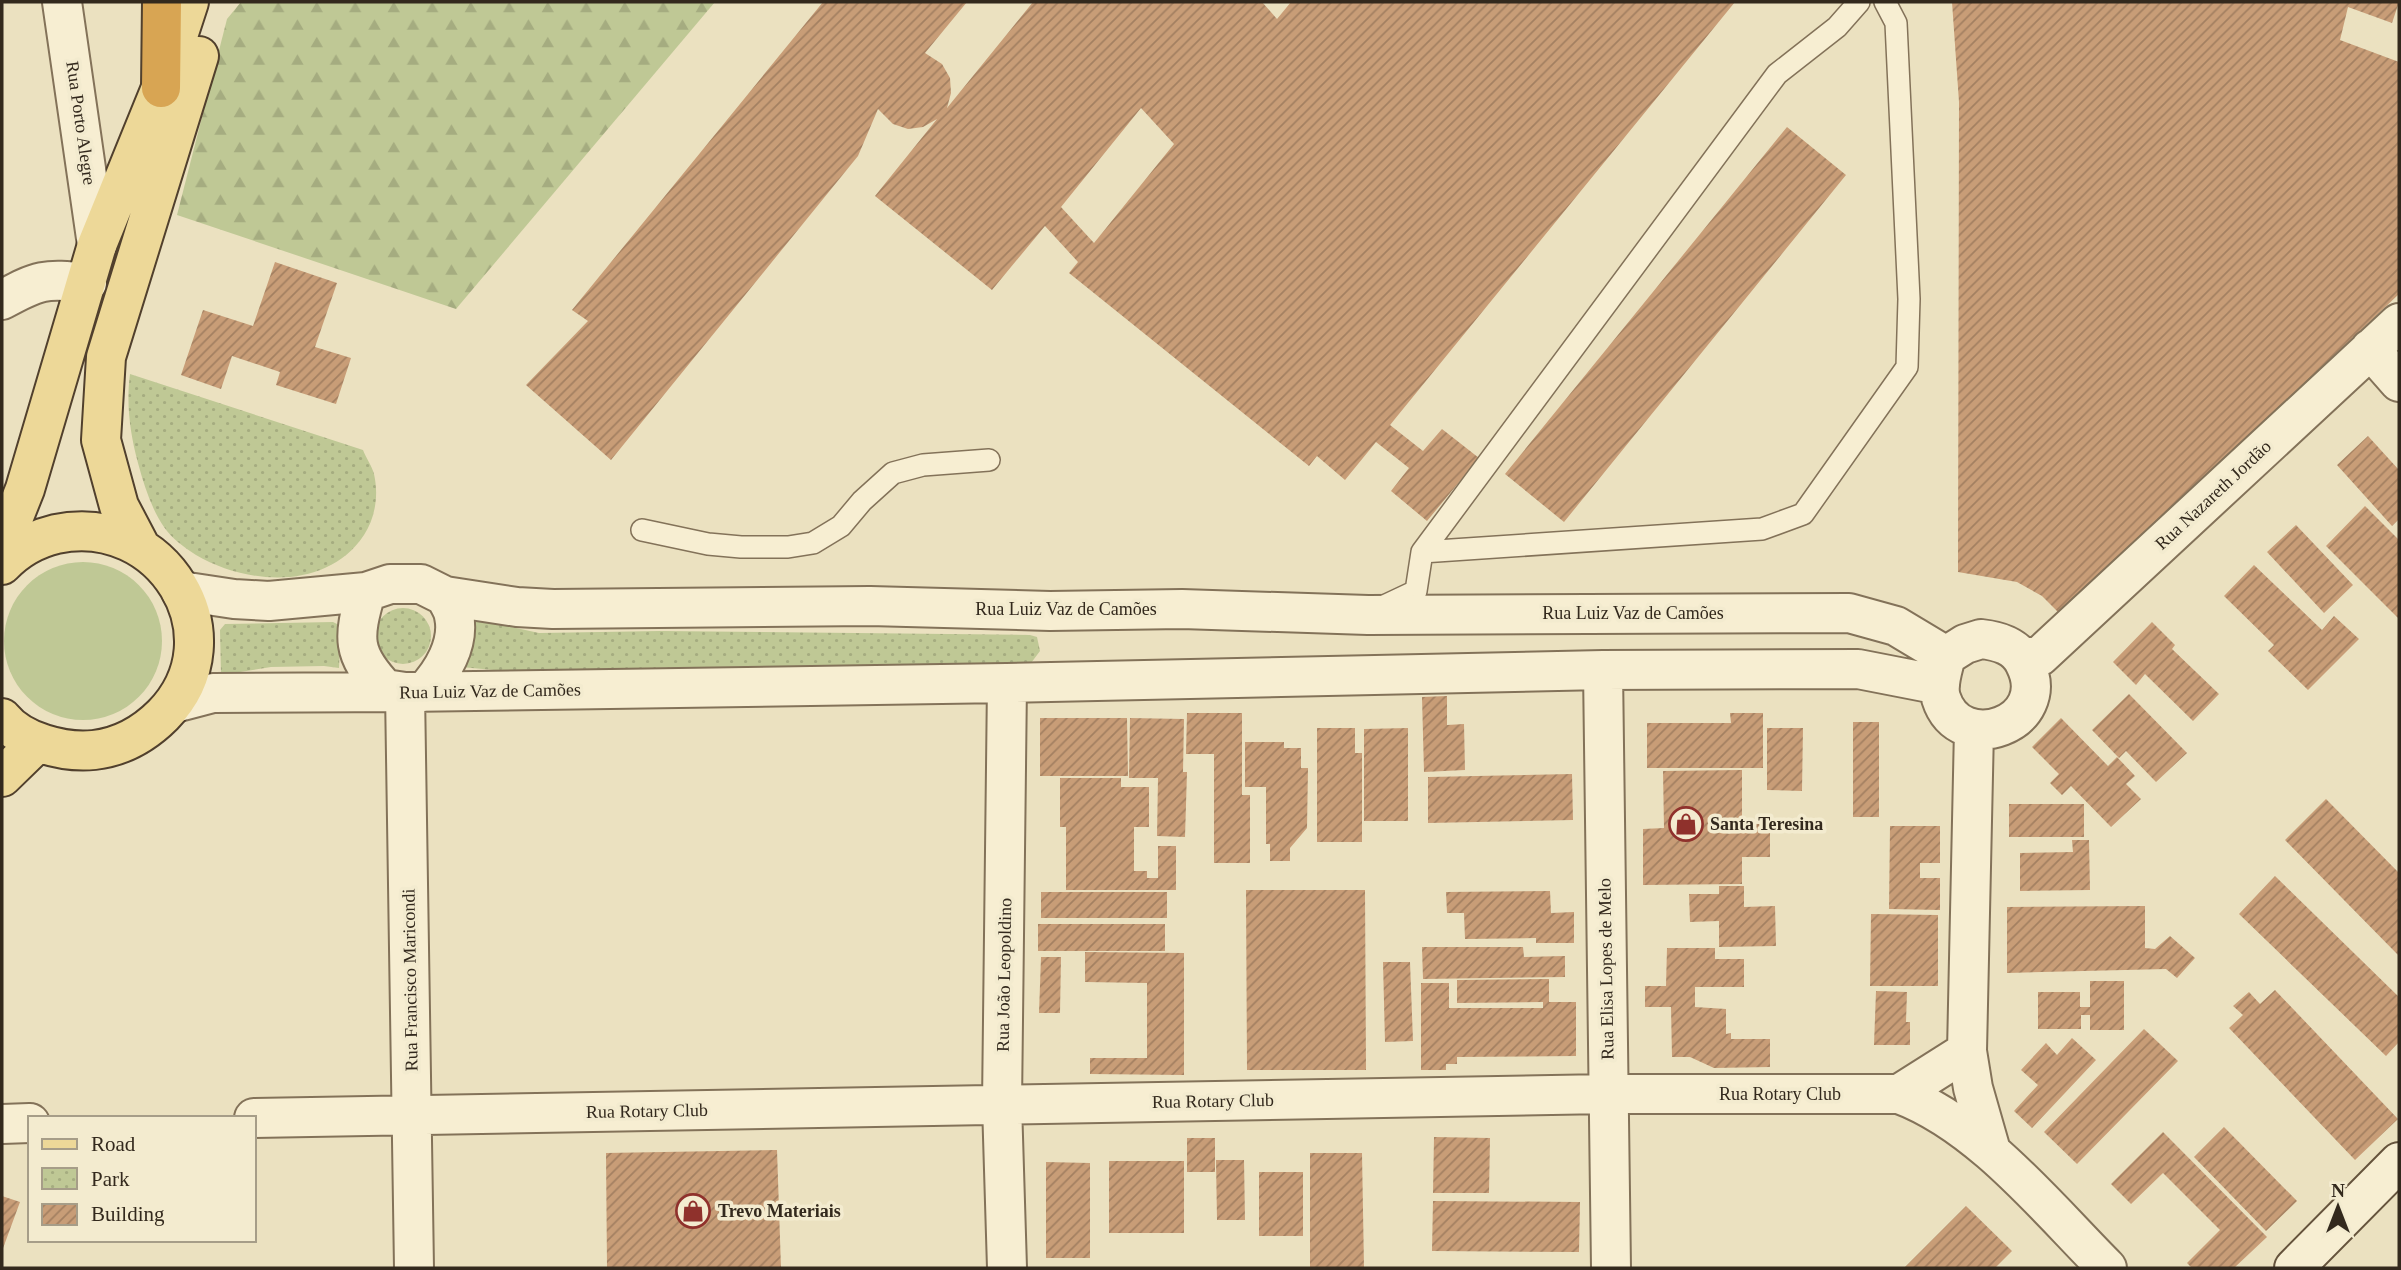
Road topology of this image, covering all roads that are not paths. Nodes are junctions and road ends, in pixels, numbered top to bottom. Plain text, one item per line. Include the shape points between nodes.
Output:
1 (62, 2) edge
2 (162, 2) edge
3 (189, 2) edge
4 (216, 2) edge
5 (1859, 2) edge
6 (1885, 2) edge
7 (161, 88) junction
8 (97, 244) junction
9 (87, 282) junction
10 (2, 300) edge
11 (2399, 323) edge
12 (2370, 349) junction
13 (2399, 382) edge
14 (989, 460) dead end
15 (642, 530) dead end
16 (141, 546) junction
17 (2, 547) edge
18 (1422, 552) junction
19 (2, 565) edge
20 (181, 591) junction
21 (366, 592) junction
22 (445, 596) junction
23 (1368, 615) junction
24 (2023, 658) junction
25 (1602, 670) junction
26 (1943, 671) junction
27 (1007, 683) junction
28 (414, 692) junction
29 (175, 703) junction
30 (2, 718) edge
31 (1974, 729) junction
32 (37, 743) junction
33 (2, 777) edge
34 (1967, 1051) junction
35 (1607, 1094) junction
36 (1899, 1094) junction
37 (1002, 1104) junction
38 (412, 1115) junction
39 (256, 1118) edge
40 (28, 1123) edge
41 (2, 1124) edge
42 (1991, 1151) junction
43 (2399, 1162) edge
44 (414, 1268) edge
45 (1007, 1268) edge
46 (1611, 1268) edge
47 (2107, 1268) edge
48 (2294, 1268) edge

1 - 8 street, Rua Porto Alegre
2 - 7 highway
3 - 7 main road
4 - 16 main road via 106,357 101,440 119,506
5 - 18 lane via 1837,27 1777,74
6 - 18 lane via 1896,23 1909,299 1907,367 1803,514 1762,529
7 - 8 main road
8 - 9 main road
9 - 10 street via 34,282
9 - 17 main road via 25,489
11 - 12 street, Rua Nazareth Jordão
12 - 13 street
12 - 24 street, Rua Nazareth Jordão via 2040,656
14 - 15 lane via 923,465 893,473 841,526 813,543 741,547
16 - 19 main road via 109,533 75,530 41,537
16 - 20 main road via 164,566
18 - 23 lane via 1416,591
20 - 21 street, Rua Luiz Vaz de Camões via 269,601
20 - 29 main road via 191,618 194,648 188,677
21 - 22 street, Rua Luiz Vaz de Camões via 390,584 421,584
21 - 28 street via 356,635 359,656 385,689
22 - 23 street, Rua Luiz Vaz de Camões via 553,609 870,606
22 - 28 street via 454,616 448,658 437,677
23 - 26 street, Rua Luiz Vaz de Camões via 1849,612 1896,626
24 - 26 street via 2011,647 1980,639 1965,644
24 - 31 street via 2031,688 2027,704 2005,726
25 - 26 street, Rua Luiz Vaz de Camões
25 - 27 street, Rua Luiz Vaz de Camões
25 - 35 street, Rua Elisa Lopes de Melo
26 - 31 street via 1941,698 1948,712
27 - 28 street, Rua Luiz Vaz de Camões
27 - 37 street, Rua João Leopoldino
28 - 29 street, Rua Luiz Vaz de Camões via 213,693
28 - 38 street, Rua Francisco Maricondi
29 - 32 main road via 148,730 113,748 75,752
30 - 32 main road
31 - 34 street
32 - 33 main road
34 - 36 street
34 - 42 street
35 - 36 street, Rua Rotary Club
35 - 37 street, Rua Rotary Club
35 - 46 street, Rua Elisa Lopes de Melo
36 - 42 street, Rua Rotary Club via 1926,1104
37 - 38 street, Rua Rotary Club
37 - 45 street, Rua João Leopoldino
38 - 39 street, Rua Rotary Club
38 - 44 street, Rua Francisco Maricondi
40 - 41 street
42 - 47 street, Rua Rotary Club
43 - 48 street

